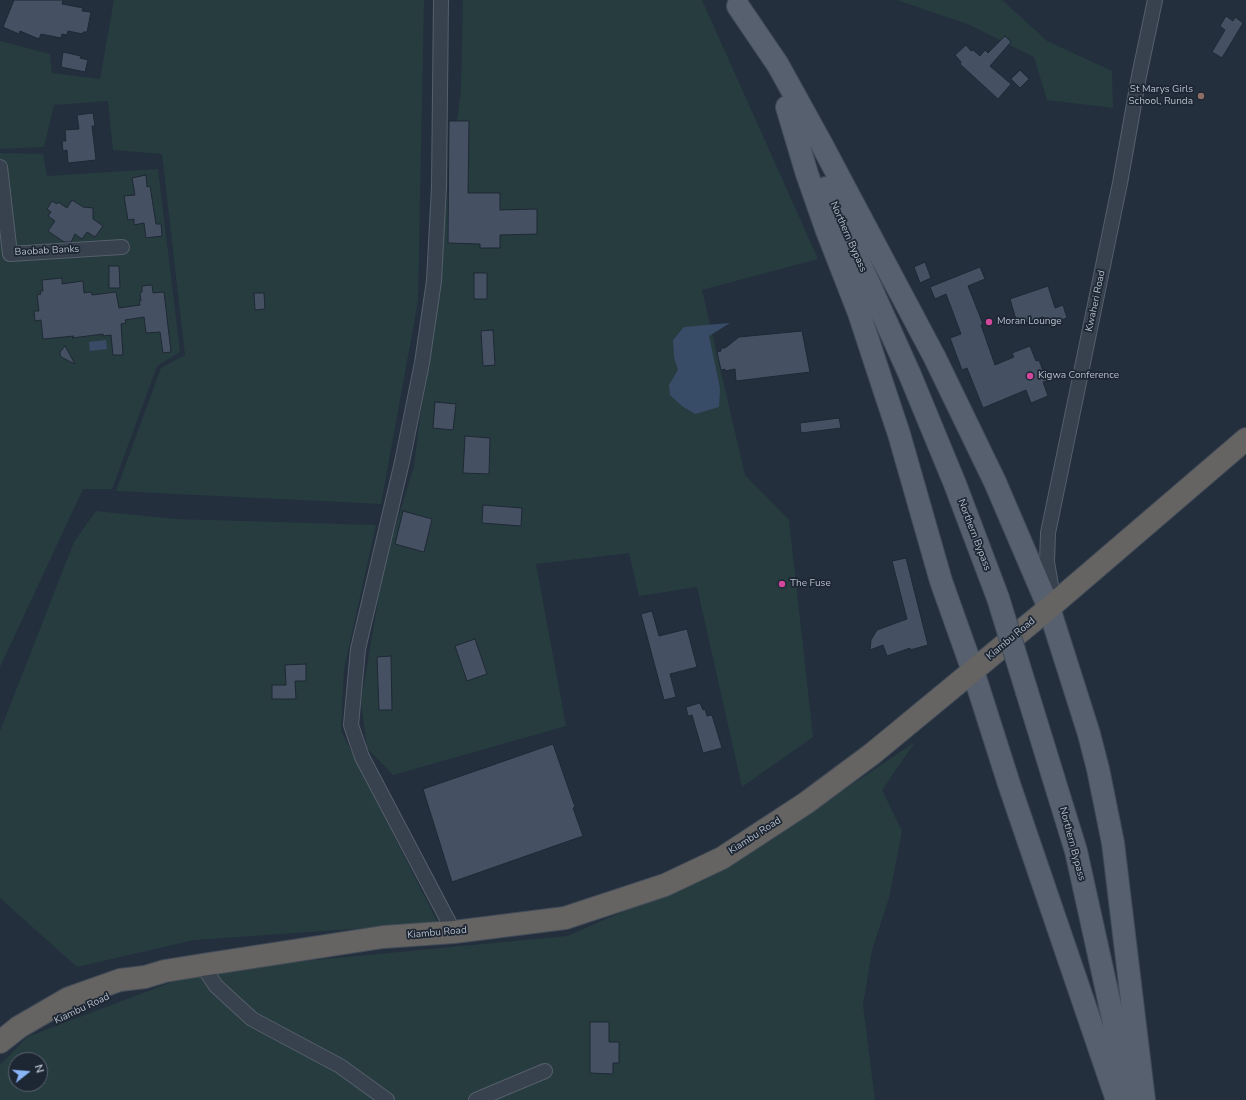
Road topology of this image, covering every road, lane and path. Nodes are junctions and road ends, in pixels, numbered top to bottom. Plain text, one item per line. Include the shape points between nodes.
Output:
1 (442, 0) edge
2 (1154, 0) edge
3 (736, 3) edge
4 (787, 107) junction
5 (0, 167) edge
6 (122, 247) dead end
7 (1246, 439) edge
8 (1051, 606) junction
9 (973, 671) junction
10 (454, 932) junction
11 (202, 964) junction
12 (145, 977) junction
13 (0, 1042) edge
14 (0, 1057) edge
15 (545, 1071) dead end
16 (387, 1100) edge
17 (476, 1100) edge
18 (1117, 1100) edge
19 (1131, 1100) edge
20 (1144, 1100) edge

1 - 10 street via 434,281 422,363 404,455 358,649 351,725 362,757
2 - 8 street, Kwaheri Road via 1119,191 1048,533 1047,562
3 - 4 main road, Northern Bypass
3 - 8 main road via 778,65 935,358
4 - 9 main road via 807,174 859,313 899,434 941,581
4 - 19 main road, Northern Bypass, bridge via 910,375 998,598 1076,851
5 - 6 street, Baobab Banks via 10,254
7 - 8 highway, Kiambu Road
8 - 9 highway, Kiambu Road
8 - 20 main road via 1089,734 1113,843
9 - 10 highway, Kiambu Road via 872,754 806,803 722,858 665,885 566,918
9 - 18 main road
10 - 11 highway, Kiambu Road via 383,937
11 - 12 highway, Kiambu Road
11 - 16 street via 216,986 252,1019 340,1066
12 - 13 highway, Kiambu Road via 120,980 69,998 19,1027
12 - 14 highway, Kiambu Road via 124,991 63,1016
15 - 17 street

